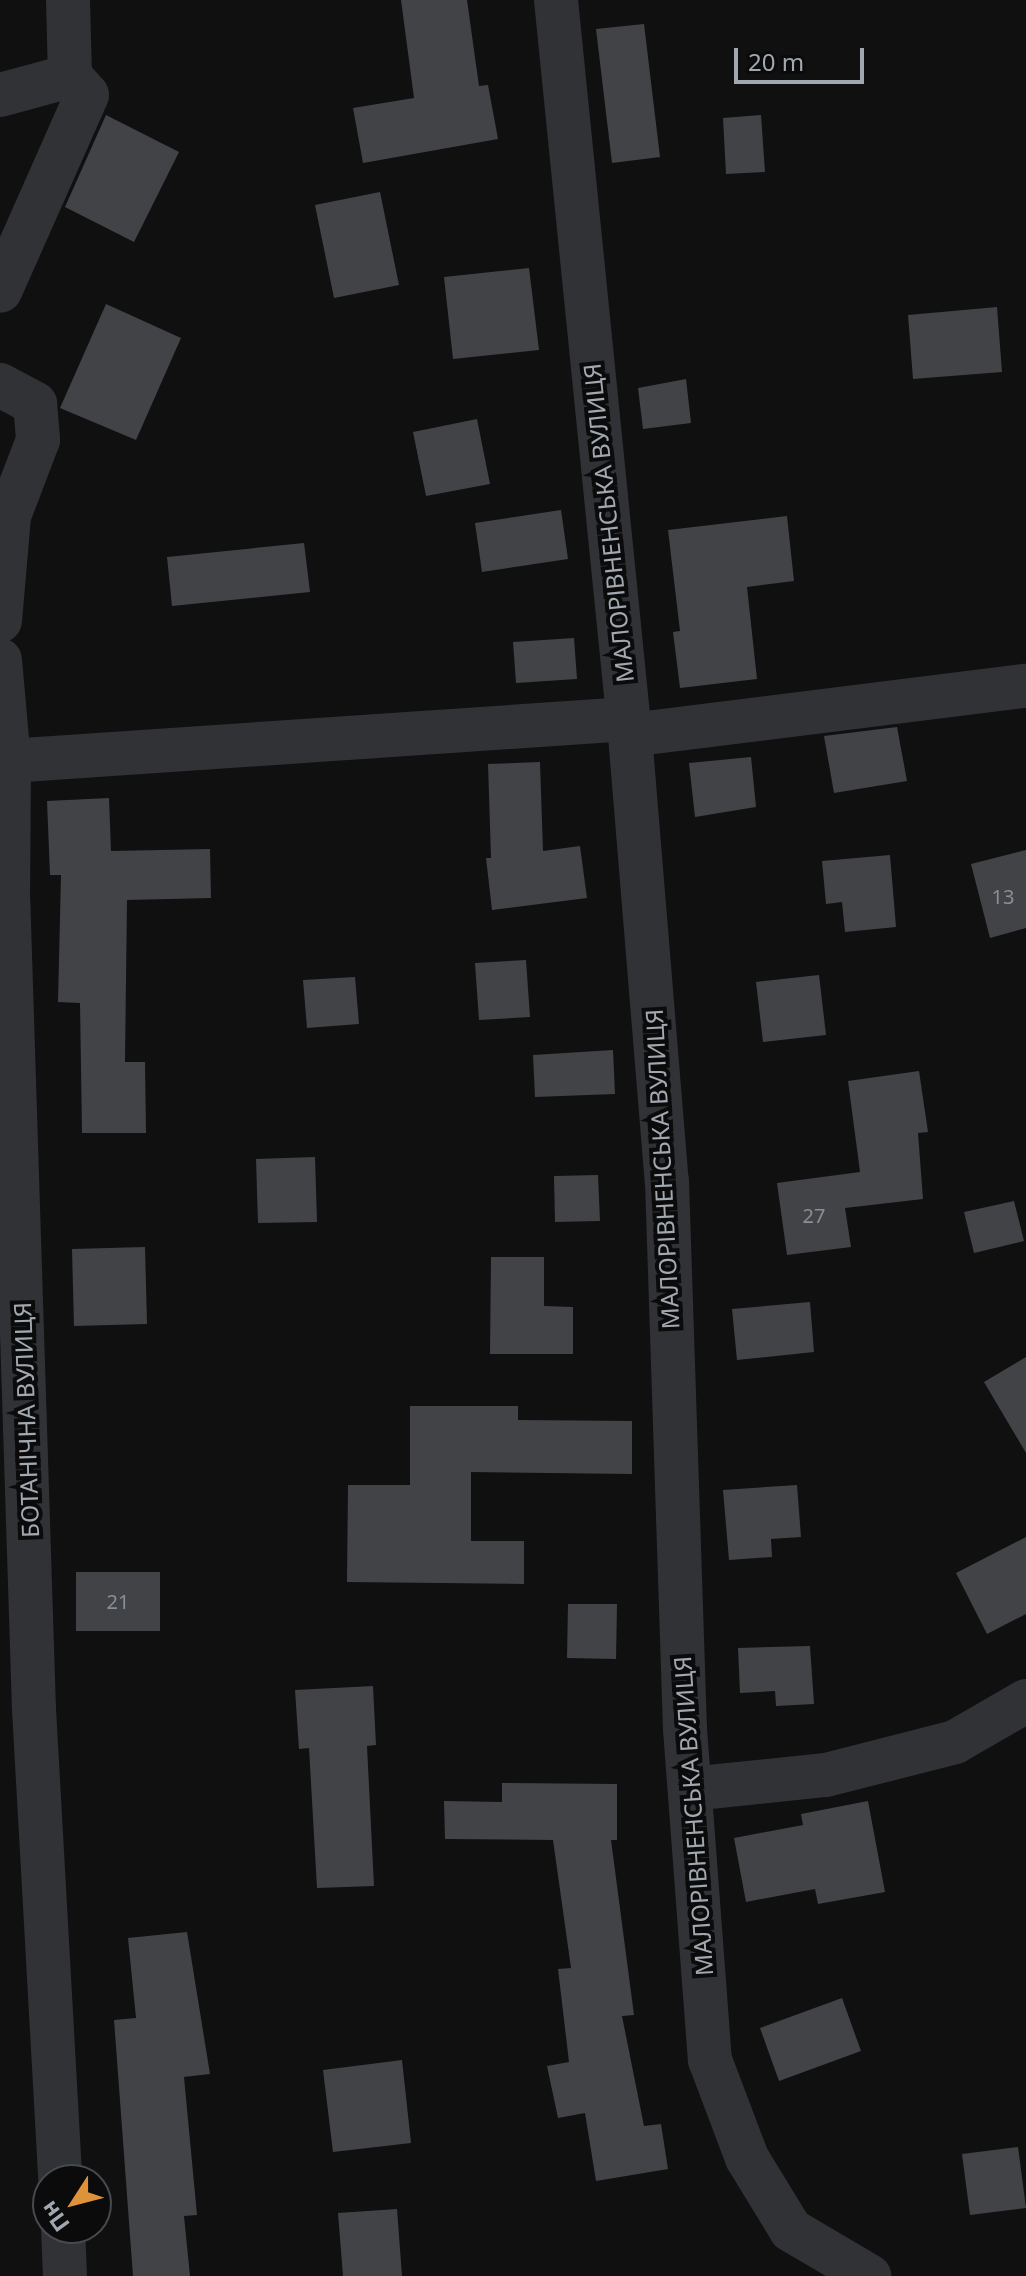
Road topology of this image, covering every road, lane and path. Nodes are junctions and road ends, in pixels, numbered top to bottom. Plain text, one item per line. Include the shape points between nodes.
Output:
1 (68, 0) edge
2 (556, 0) edge
3 (70, 76) junction
4 (0, 95) edge
5 (0, 291) edge
6 (0, 385) edge
7 (0, 621) edge
8 (0, 660) edge
9 (1026, 686) edge
10 (629, 727) junction
11 (9, 761) junction
12 (1026, 1701) edge
13 (690, 1789) junction
14 (59, 2164) edge
15 (64, 2244) edge
16 (65, 2276) edge
17 (869, 2276) edge

1 - 3 street
2 - 10 street, МАЛОРІВНЕНСЬКА ВУЛИЦЯ
3 - 4 street
3 - 5 street via 87,95
6 - 7 street via 35,404 38,440 9,516
8 - 11 street, БОТАНІЧНА ВУЛИЦЯ
9 - 10 street
10 - 11 street
10 - 13 street, МАЛОРІВНЕНСЬКА ВУЛИЦЯ via 667,1181
11 - 14 street, БОТАНІЧНА ВУЛИЦЯ via 8,907 34,1709
12 - 13 street via 955,1742 826,1775
13 - 17 street, МАЛОРІВНЕНСЬКА ВУЛИЦЯ via 710,2060 747,2158 791,2230
15 - 16 street

